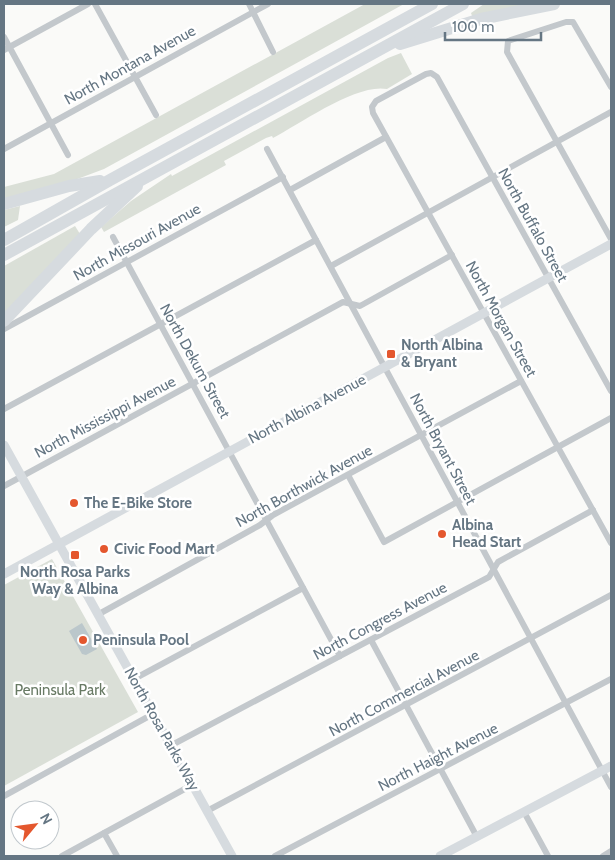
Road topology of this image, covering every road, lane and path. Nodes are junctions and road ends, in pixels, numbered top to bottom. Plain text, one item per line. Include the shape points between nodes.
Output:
1 (88, 4) edge
2 (95, 4) edge
3 (249, 4) edge
4 (268, 4) edge
5 (413, 4) edge
6 (432, 4) edge
7 (462, 4) edge
8 (554, 4) edge
9 (253, 12) junction
10 (376, 34) junction
11 (4, 37) edge
12 (7, 49) edge
13 (272, 52) dead end
14 (372, 53) junction
15 (431, 73) joint
16 (135, 77) junction
17 (611, 87) edge
18 (611, 112) edge
19 (156, 115) dead end
20 (50, 123) junction
21 (386, 137) junction
22 (557, 142) junction
23 (4, 149) edge
24 (267, 149) dead end
25 (68, 155) dead end
26 (148, 175) junction
27 (283, 177) junction
28 (493, 177) junction
29 (110, 180) junction
30 (290, 190) junction
31 (4, 204) edge
32 (428, 212) junction
33 (113, 238) dead end
34 (611, 239) edge
35 (4, 240) edge
36 (316, 240) junction
37 (611, 244) edge
38 (4, 255) edge
39 (452, 255) junction
40 (127, 262) junction
41 (330, 266) junction
42 (549, 278) junction
43 (350, 303) junction
44 (484, 313) junction
45 (4, 321) edge
46 (160, 324) junction
47 (4, 329) edge
48 (385, 367) junction
49 (521, 380) junction
50 (193, 384) junction
51 (611, 391) edge
52 (4, 409) edge
53 (611, 418) edge
54 (421, 435) junction
55 (4, 445) edge
56 (558, 447) junction
57 (230, 451) junction
58 (348, 475) junction
59 (22, 476) junction
60 (4, 486) edge
61 (457, 502) junction
62 (593, 510) junction
63 (267, 520) junction
64 (611, 543) edge
65 (58, 544) junction
66 (493, 570) junction
67 (4, 574) edge
68 (303, 588) junction
69 (611, 595) edge
70 (99, 614) junction
71 (371, 640) junction
72 (530, 640) junction
73 (340, 656) junction
74 (134, 679) junction
75 (611, 679) edge
76 (565, 705) junction
77 (406, 706) junction
78 (153, 714) junction
79 (170, 746) junction
80 (611, 766) edge
81 (441, 770) junction
82 (602, 771) junction
83 (192, 785) junction
84 (611, 787) edge
85 (4, 796) edge
86 (207, 810) junction
87 (524, 812) junction
88 (104, 833) junction
89 (477, 837) junction
90 (457, 852) edge
91 (611, 852) edge
92 (62, 856) edge
93 (117, 856) edge
94 (231, 856) edge
95 (274, 856) edge
96 (440, 856) edge
97 (548, 856) edge
98 (603, 856) edge

1 - 12 street
2 - 16 street
3 - 9 street
4 - 9 street, North Montana Avenue
5 - 10 highway via 380,24
6 - 10 highway
7 - 14 highway
8 - 14 highway via 481,19
9 - 13 street
9 - 16 street, North Montana Avenue
10 - 29 highway
11 - 12 street
12 - 20 street
14 - 26 highway
15 - 21 street, North Morgan Street via 376,101 372,107
15 - 28 street, North Buffalo Street via 437,77
16 - 19 street
16 - 20 street, North Montana Avenue
17 - 22 street via 573,22 510,38 506,45
18 - 22 street
20 - 23 street, North Montana Avenue
20 - 25 street
21 - 30 street
21 - 32 street, North Morgan Street
22 - 28 street
22 - 34 street
24 - 27 street, North Bryant Street
26 - 38 highway
26 - 45 highway via 91,229
27 - 30 street, North Bryant Street
27 - 40 street, North Missouri Avenue
28 - 32 street
28 - 42 street, North Buffalo Street
29 - 31 highway via 69,186
29 - 35 highway
30 - 36 street, North Bryant Street
32 - 39 street, North Morgan Street
32 - 41 street
33 - 40 street, North Dekum Street
36 - 41 street, North Bryant Street
36 - 46 street
37 - 42 street, North Albina Avenue
39 - 43 street, North Mississippi Avenue via 360,306
39 - 44 street, North Morgan Street
40 - 46 street, North Dekum Street
40 - 47 street, North Missouri Avenue
41 - 43 street, North Bryant Street
42 - 44 street, North Albina Avenue
42 - 51 street, North Buffalo Street
43 - 48 street, North Bryant Street
43 - 50 street, North Mississippi Avenue via 343,302
44 - 48 street, North Albina Avenue
44 - 49 street, North Morgan Street
46 - 50 street, North Dekum Street
46 - 52 street
48 - 54 street, North Bryant Street
48 - 57 street, North Albina Avenue
49 - 54 street, North Borthwick Avenue
49 - 56 street, North Morgan Street
50 - 57 street, North Dekum Street
50 - 59 street, North Mississippi Avenue
53 - 56 street
54 - 58 street, North Borthwick Avenue
54 - 61 street, North Bryant Street
55 - 59 street, North Rosa Parks Way
56 - 61 street
56 - 62 street, North Morgan Street
57 - 63 street, North Dekum Street
57 - 65 street, North Albina Avenue
58 - 61 street via 384,542
58 - 63 street, North Borthwick Avenue
59 - 60 street, North Mississippi Avenue
59 - 65 street, North Rosa Parks Way
61 - 66 street, North Bryant Street
62 - 64 street, North Morgan Street
62 - 66 street, North Congress Avenue via 498,562
63 - 68 street, North Dekum Street
63 - 70 street, North Borthwick Avenue
65 - 67 street, North Albina Avenue
65 - 70 street, North Rosa Parks Way
66 - 71 street, North Congress Avenue via 489,577
66 - 72 street, North Bryant Street
68 - 73 street, North Dekum Street
68 - 74 street
69 - 72 street, North Commercial Avenue
70 - 74 street, North Rosa Parks Way
71 - 73 street, North Congress Avenue
71 - 77 street
72 - 76 street, North Bryant Street
72 - 77 street, North Commercial Avenue
73 - 79 street, North Congress Avenue
74 - 78 street, North Rosa Parks Way
75 - 76 street, North Haight Avenue
76 - 81 street, North Haight Avenue
76 - 82 street, North Bryant Street
77 - 81 street
77 - 86 street, North Commercial Avenue
78 - 79 street, North Rosa Parks Way
78 - 85 street
79 - 83 street, North Rosa Parks Way
80 - 82 street
81 - 89 street
81 - 95 street, North Haight Avenue
82 - 84 street, North Bryant Street
82 - 87 street
83 - 86 street, North Rosa Parks Way
83 - 88 street
86 - 94 street, North Rosa Parks Way
87 - 89 street
87 - 97 street
88 - 92 street
88 - 93 street
89 - 90 street
90 - 96 street
91 - 98 street

